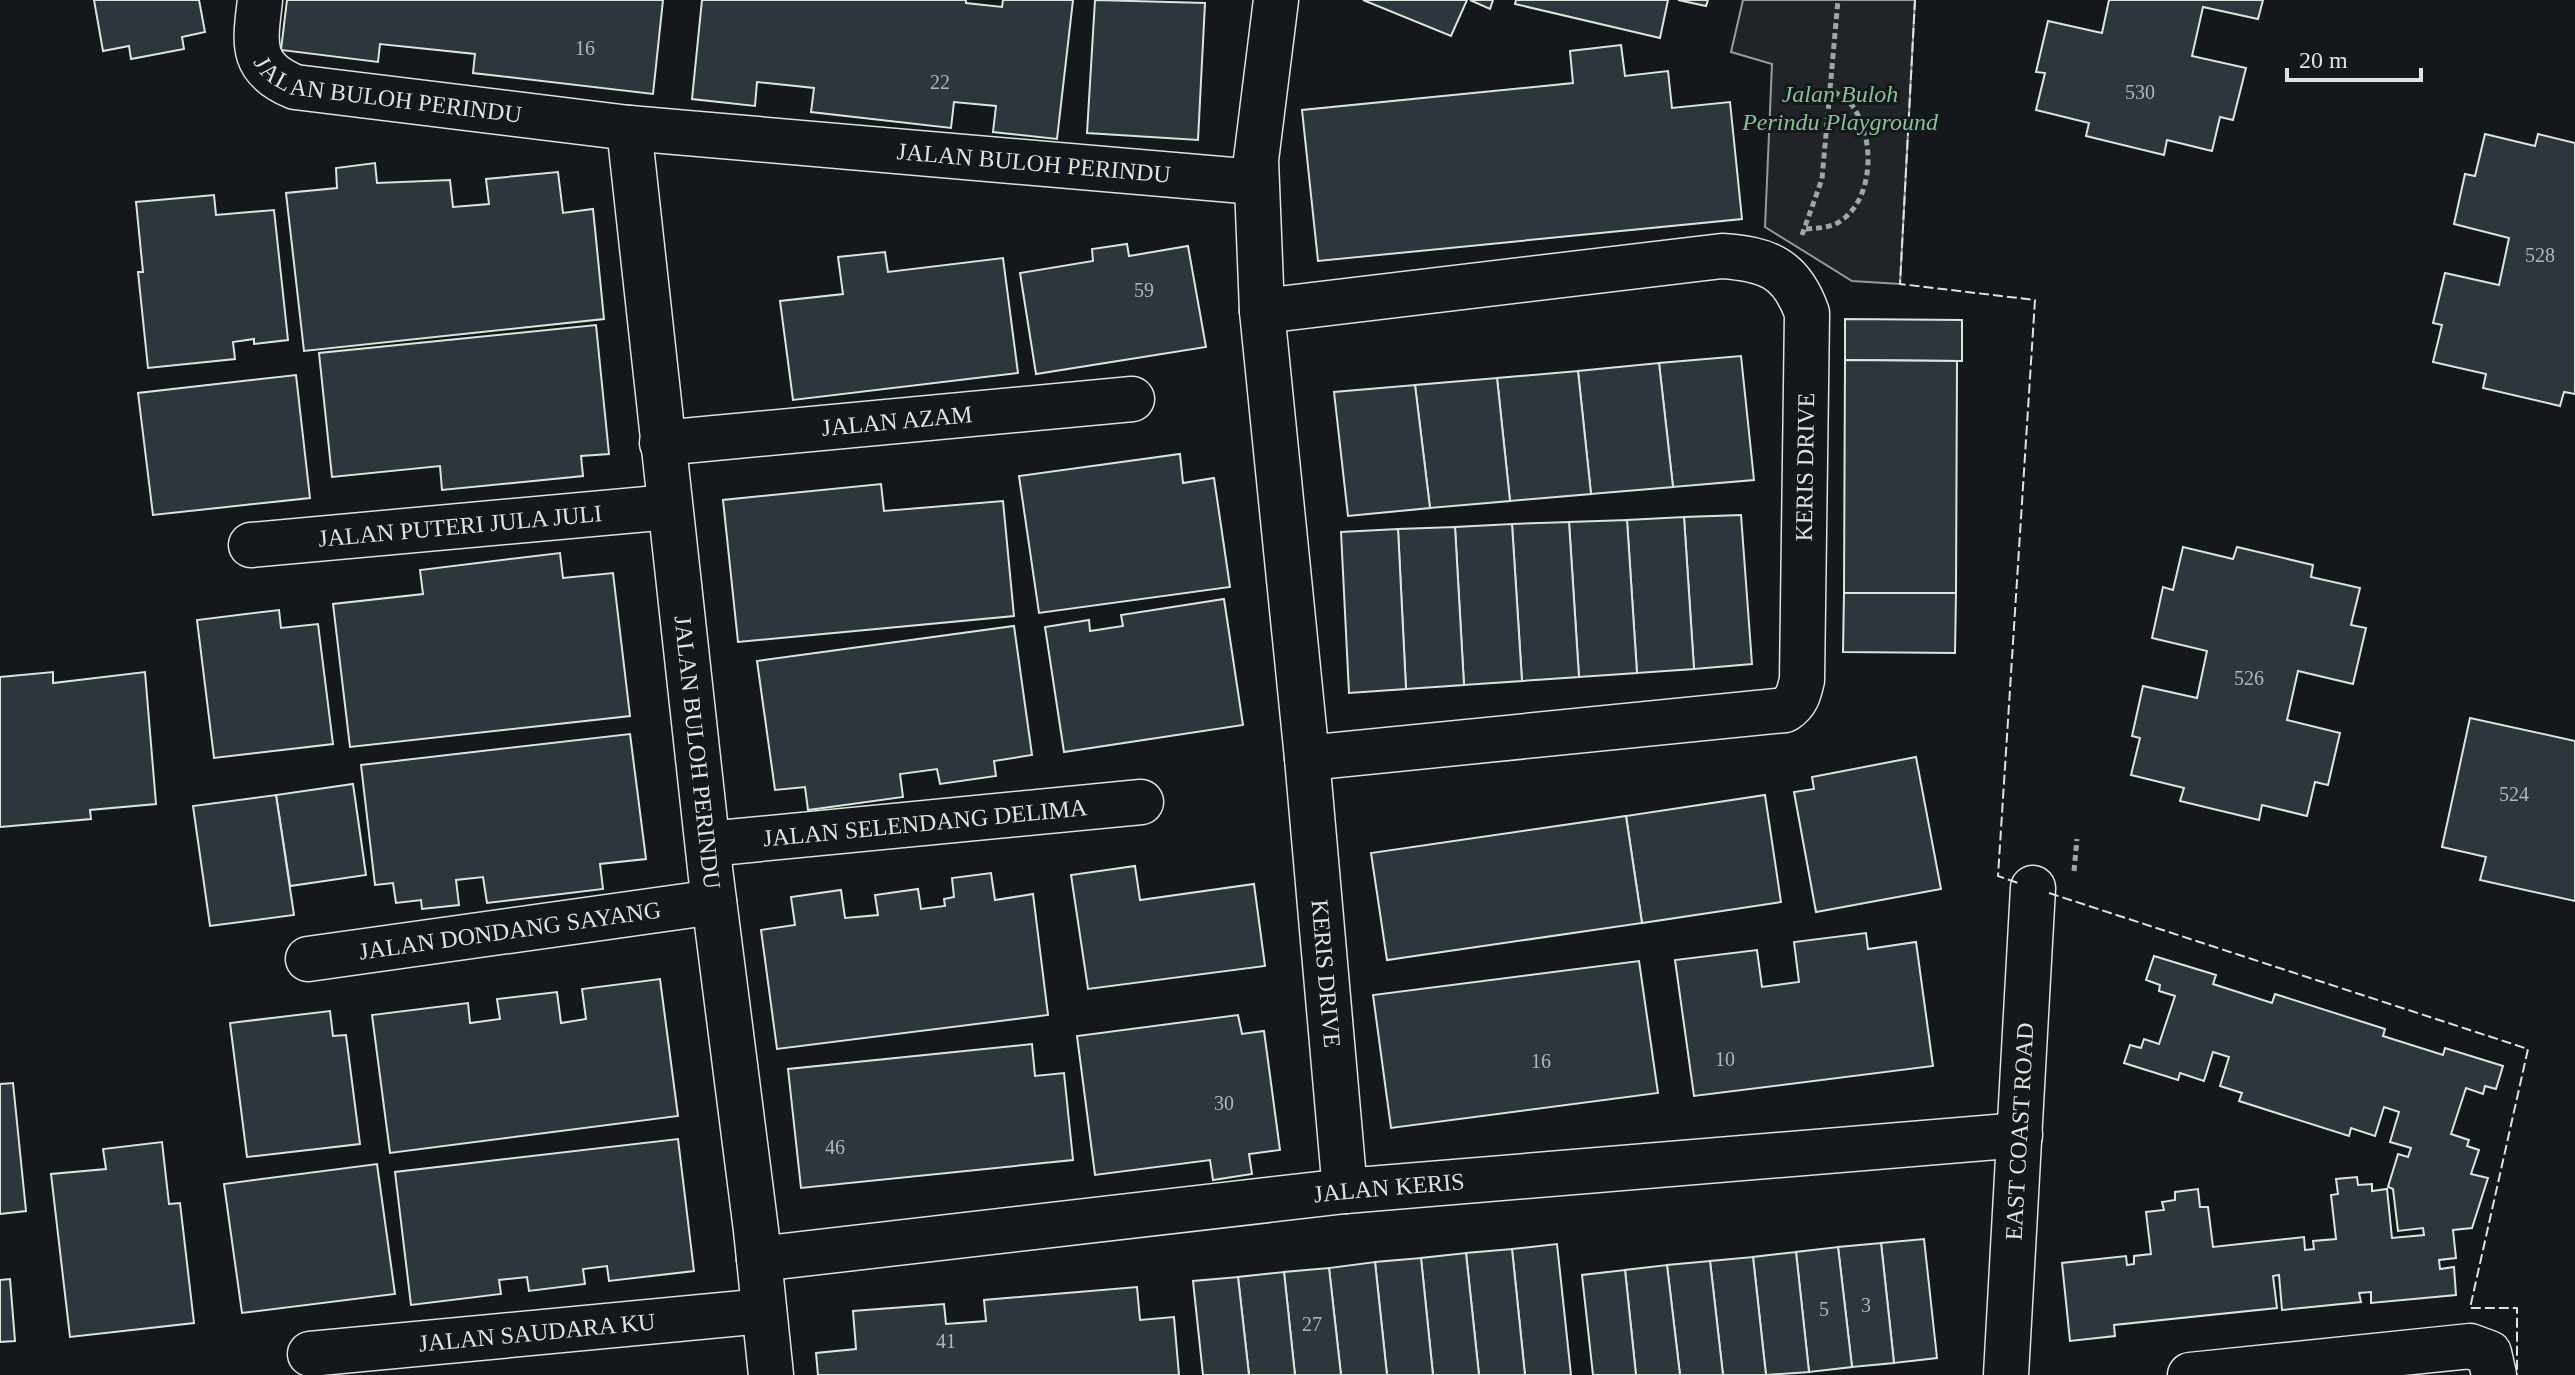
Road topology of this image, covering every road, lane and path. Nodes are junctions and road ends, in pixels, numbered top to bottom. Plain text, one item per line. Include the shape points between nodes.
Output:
1 (260, 0) edge
2 (1276, 0) edge
3 (1838, 0) edge
4 (1830, 89) junction
5 (629, 128) junction
6 (1255, 182) junction
7 (1805, 229) junction
8 (1799, 239) dead end
9 (1262, 311) junction
10 (1132, 399) dead end
11 (662, 443) junction
12 (669, 507) junction
13 (251, 545) dead end
14 (1307, 758) junction
15 (1141, 802) dead end
16 (708, 844) junction
17 (2033, 888) dead end
18 (714, 902) junction
19 (308, 959) dead end
20 (2020, 1135) junction
21 (1345, 1191) junction
22 (759, 1259) junction
23 (764, 1311) junction
24 (310, 1354) dead end
25 (771, 1375) edge
26 (2006, 1375) edge
27 (2190, 1375) edge
28 (2494, 1375) edge

1 - 5 street, JALAN BULOH PERINDU via 257,54 267,71 295,87
2 - 6 street
3 - 4 path
4 - 7 path via 1822,179
4 - 7 path via 1851,104 1865,133 1869,169 1859,201 1843,220
5 - 6 street, JALAN BULOH PERINDU
5 - 11 street, JALAN BULOH PERINDU
6 - 9 street, KERIS DRIVE
7 - 8 path
9 - 14 street, KERIS DRIVE
9 - 14 street, KERIS DRIVE via 1722,256 1756,258 1782,272 1798,288 1807,313 1802,680 1791,706
10 - 11 street, JALAN AZAM
11 - 12 street, JALAN BULOH PERINDU
12 - 13 street, JALAN PUTERI JULA JULI
12 - 16 street, JALAN BULOH PERINDU
14 - 21 street, KERIS DRIVE
15 - 16 street, JALAN SELENDANG DELIMA
16 - 18 street, JALAN BULOH PERINDU
17 - 20 street, EAST COAST ROAD
18 - 19 street, JALAN DONDANG SAYANG
18 - 22 street, JALAN BULOH PERINDU
20 - 21 street, JALAN KERIS
20 - 26 street, EAST COAST ROAD
21 - 22 street, JALAN KERIS
22 - 23 street, JALAN BULOH PERINDU
23 - 24 street, JALAN SAUDARA KU
23 - 25 street, JALAN BULOH PERINDU
27 - 28 street via 2470,1346 2489,1353

